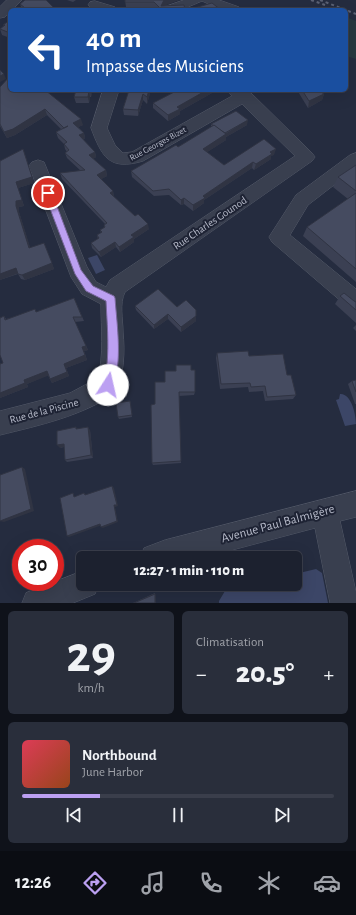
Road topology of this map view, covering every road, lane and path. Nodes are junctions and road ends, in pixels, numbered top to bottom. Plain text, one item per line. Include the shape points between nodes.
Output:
1 (15, 0) edge
2 (196, 0) edge
3 (207, 0) edge
4 (95, 5) dead end
5 (104, 8) edge
6 (174, 8) edge
7 (229, 8) edge
8 (0, 14) edge
9 (110, 92) edge
10 (240, 93) edge
11 (356, 159) edge
12 (38, 166) dead end
13 (110, 298) junction
14 (356, 302) edge
15 (0, 422) edge
16 (356, 504) edge
17 (325, 512) junction
18 (176, 551) edge
19 (76, 587) edge
20 (36, 603) edge
21 (344, 603) edge

1 - 8 street
2 - 6 street
3 - 7 street
4 - 5 street
9 - 10 street, Rue Georges Bizet via 99,128 114,157 126,161
10 - 13 street, Rue Charles Gounod via 306,157 117,286
11 - 14 street via 302,200 279,237
12 - 13 street via 78,271 90,288
13 - 15 street, Rue de la Piscine via 113,342 108,385 74,405
16 - 17 street, Avenue Paul Balmigère
17 - 18 street, Avenue Paul Balmigère
17 - 21 street
19 - 20 street

